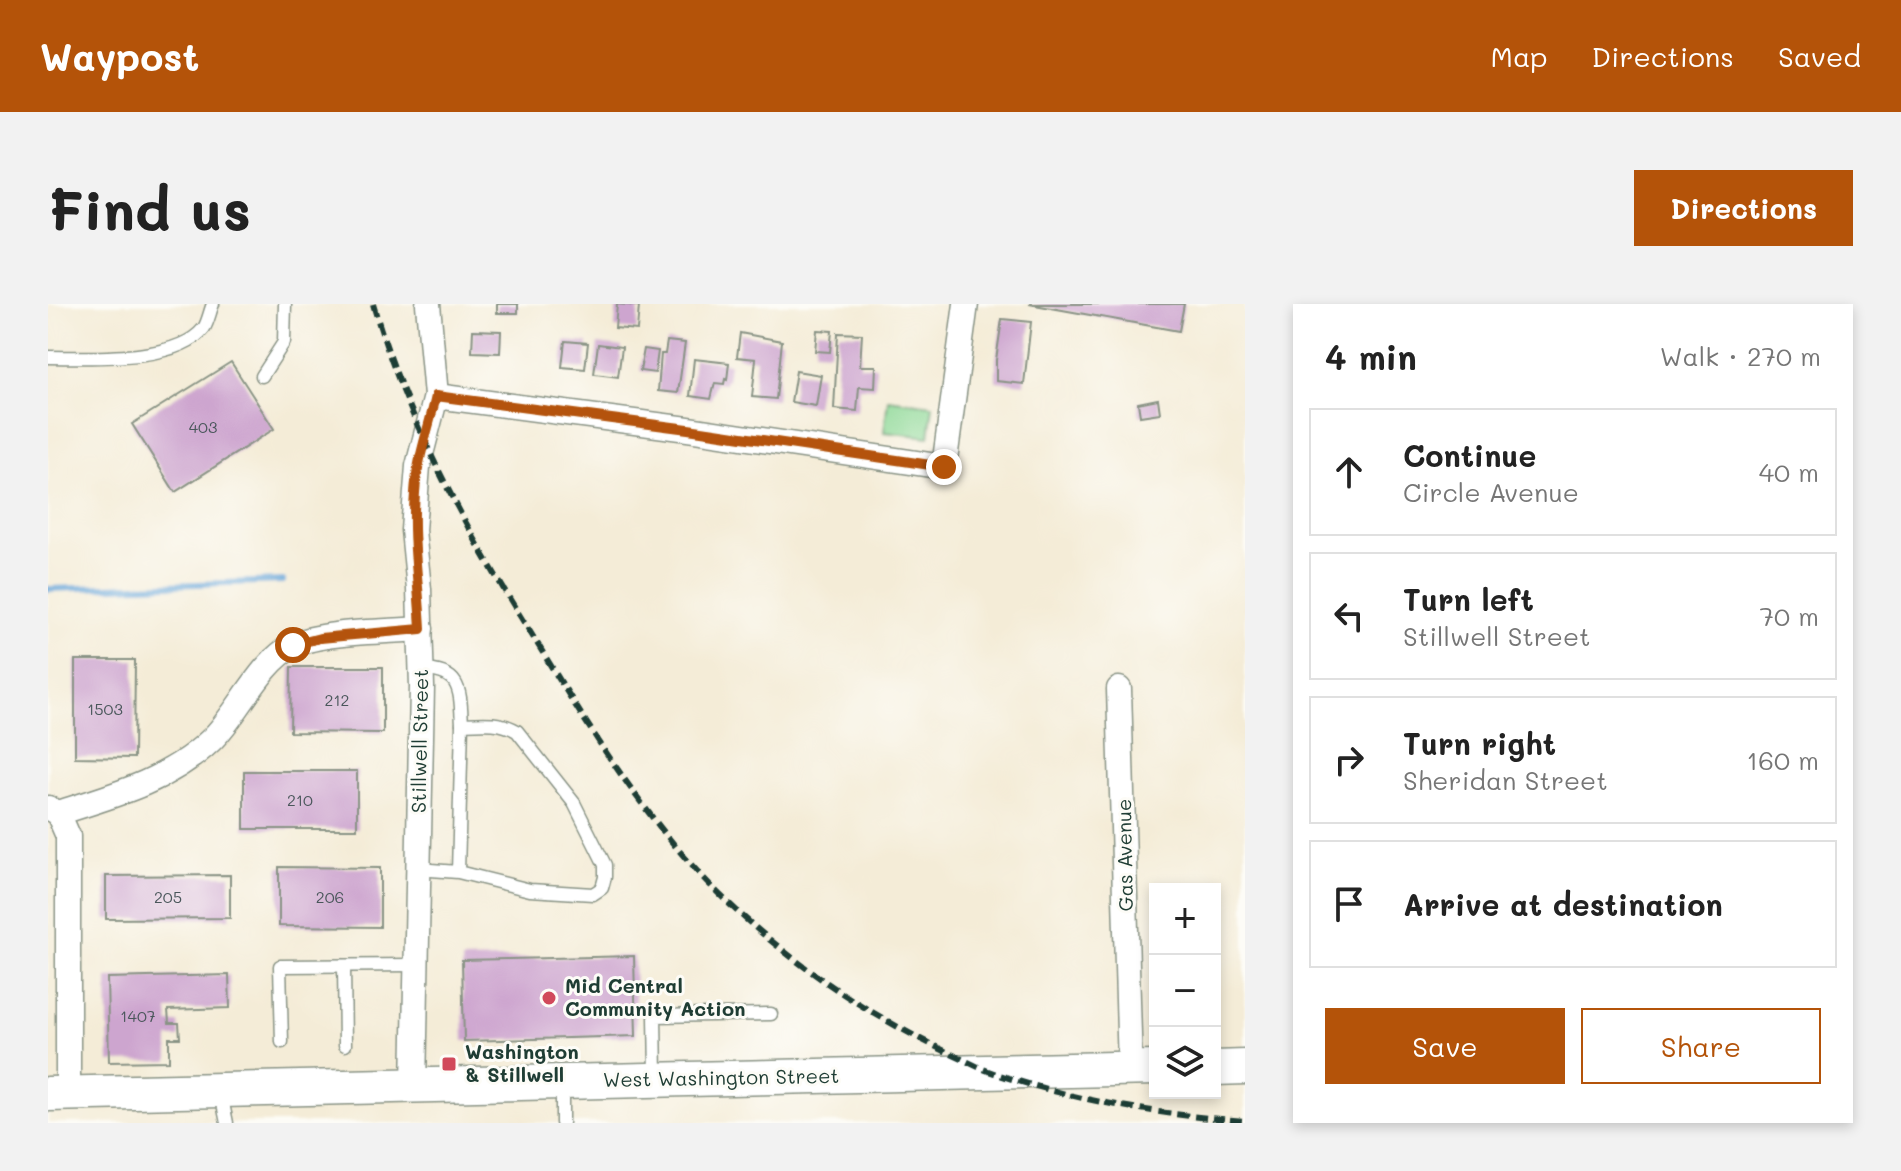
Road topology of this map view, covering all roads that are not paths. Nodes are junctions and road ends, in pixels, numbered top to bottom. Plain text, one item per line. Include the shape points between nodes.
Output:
1 (213, 304) edge
2 (285, 304) edge
3 (428, 304) edge
4 (966, 304) edge
5 (48, 357) edge
6 (262, 376) dead end
7 (436, 396) junction
8 (421, 629) junction
9 (421, 670) junction
10 (1119, 689) dead end
11 (462, 724) junction
12 (53, 811) edge
13 (417, 869) junction
14 (458, 872) junction
15 (416, 965) junction
16 (344, 966) junction
17 (771, 1014) dead end
18 (282, 1042) dead end
19 (345, 1045) dead end
20 (1245, 1067) edge
21 (1221, 1068) edge
22 (1142, 1069) edge
23 (656, 1079) junction
24 (562, 1082) junction
25 (414, 1086) junction
26 (58, 1094) edge
27 (224, 1107) edge
28 (562, 1123) edge

1 - 5 lane via 204,328 179,345 127,358
2 - 6 lane via 284,342
3 - 7 street, Stillwell Street
4 - 7 street via 944,467
7 - 8 street, Stillwell Street via 415,492
8 - 9 street, Stillwell Street
8 - 12 street via 293,645 268,667 211,740 182,764 135,789
9 - 11 lane via 441,672 455,682
9 - 13 street, Stillwell Street
10 - 22 street, Gas Avenue
11 - 14 lane
11 - 14 lane via 497,723 517,731 574,803 605,865 605,877 593,894 530,890
12 - 26 street via 68,836
13 - 14 lane
13 - 15 street, Stillwell Street
15 - 16 lane
15 - 25 street, Stillwell Street
16 - 18 lane via 280,966
16 - 19 lane
17 - 23 lane via 655,1016
20 - 21 main road
22 - 23 main road, West Washington Street
23 - 24 main road, West Washington Street
24 - 25 main road, West Washington Street
24 - 28 lane
25 - 27 main road, West Washington Street
26 - 27 main road, West Washington Street

